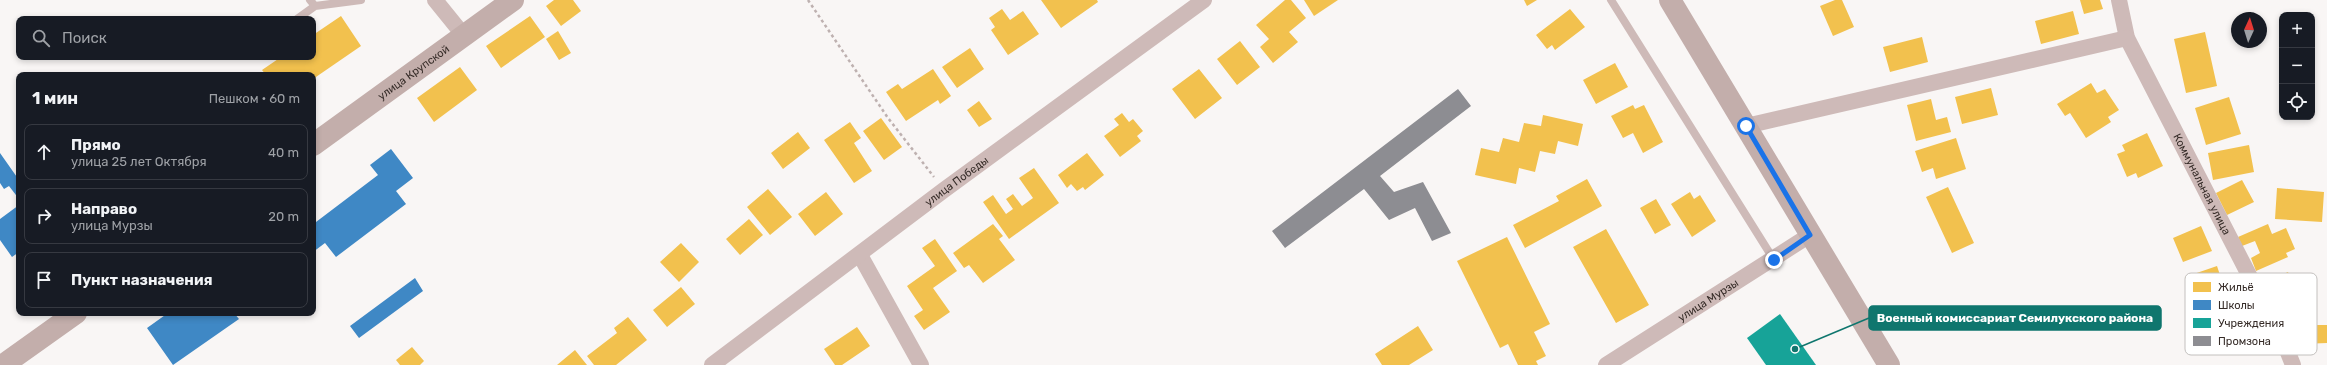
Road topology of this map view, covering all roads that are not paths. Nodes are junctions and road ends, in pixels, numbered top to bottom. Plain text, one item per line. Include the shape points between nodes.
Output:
1 (361, 0) edge
2 (435, 0) edge
3 (513, 0) edge
4 (1204, 0) edge
5 (1611, 0) edge
6 (1670, 0) edge
7 (2119, 0) edge
8 (312, 3) edge
9 (300, 16) edge
10 (465, 37) junction
11 (2127, 38) junction
12 (1746, 126) junction
13 (316, 143) edge
14 (1810, 235) junction
15 (860, 254) junction
16 (1774, 260) junction
17 (2248, 273) edge
18 (72, 316) edge
19 (2289, 355) edge
20 (3, 365) edge
21 (712, 365) edge
22 (921, 365) edge
23 (1606, 365) edge
24 (1889, 365) edge
25 (2293, 365) edge

1 - 8 lane
2 - 10 street
3 - 10 street, улица Крупской
4 - 15 street, улица Победы
5 - 16 lane
6 - 12 street
7 - 11 street, Коммунальная улица
8 - 9 lane
10 - 13 street, улица Крупской
11 - 12 street
11 - 17 street, Коммунальная улица
12 - 14 street
14 - 16 street, улица Мурзы
14 - 24 street
15 - 21 street, улица Победы
15 - 22 street
16 - 23 street, улица Мурзы
18 - 20 street
19 - 25 street, Коммунальная улица

